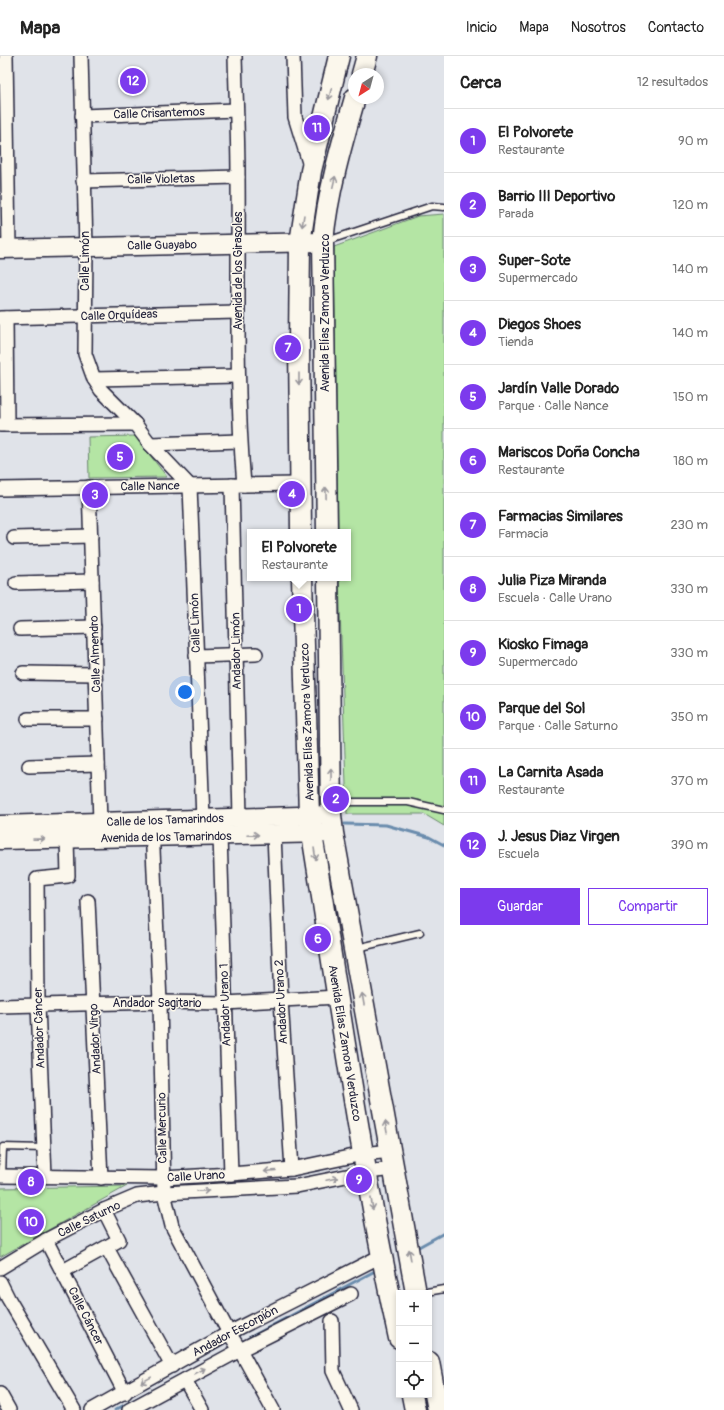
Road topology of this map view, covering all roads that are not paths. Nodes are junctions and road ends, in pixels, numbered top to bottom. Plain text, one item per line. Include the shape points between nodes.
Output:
1 (6, 56) edge
2 (80, 56) edge
3 (235, 56) edge
4 (294, 56) edge
5 (339, 56) edge
6 (367, 56) edge
7 (364, 68) edge
8 (353, 104) edge
9 (236, 110) junction
10 (82, 116) junction
11 (311, 171) junction
12 (238, 177) junction
13 (83, 181) junction
14 (444, 206) edge
15 (324, 242) junction
16 (300, 243) junction
17 (238, 244) junction
18 (86, 247) junction
19 (4, 249) edge
20 (237, 312) junction
21 (85, 316) junction
22 (3, 318) edge
23 (238, 376) junction
24 (94, 379) junction
25 (135, 424) junction
26 (3, 425) edge
27 (240, 441) junction
28 (150, 444) junction
29 (299, 484) junction
30 (238, 485) junction
31 (190, 486) junction
32 (89, 487) junction
33 (0, 489) edge
34 (301, 529) edge
35 (327, 529) edge
36 (91, 536) junction
37 (14, 538) dead end
38 (92, 581) junction
39 (302, 581) edge
40 (328, 581) edge
41 (16, 583) dead end
42 (94, 627) junction
43 (20, 628) dead end
44 (236, 654) junction
45 (256, 654) dead end
46 (196, 656) junction
47 (23, 673) dead end
48 (95, 674) junction
49 (28, 719) dead end
50 (97, 719) junction
51 (98, 764) junction
52 (29, 766) dead end
53 (444, 810) edge
54 (332, 817) junction
55 (202, 818) junction
56 (240, 818) junction
57 (100, 822) junction
58 (0, 824) edge
59 (311, 825) junction
60 (152, 829) junction
61 (274, 834) junction
62 (220, 836) junction
63 (67, 839) junction
64 (0, 840) edge
65 (88, 901) dead end
66 (420, 934) dead end
67 (354, 948) junction
68 (338, 997) junction
69 (280, 1000) junction
70 (160, 1002) junction
71 (225, 1003) junction
72 (93, 1004) junction
73 (38, 1005) junction
74 (0, 1006) edge
75 (44, 1148) junction
76 (393, 1160) junction
77 (365, 1163) junction
78 (292, 1169) junction
79 (231, 1174) junction
80 (1, 1176) edge
81 (45, 1176) junction
82 (101, 1178) junction
83 (163, 1178) junction
84 (164, 1193) junction
85 (137, 1196) joint
86 (104, 1210) junction
87 (46, 1240) junction
88 (107, 1248) junction
89 (381, 1256) junction
90 (0, 1268) edge
91 (63, 1270) junction
92 (0, 1282) edge
93 (444, 1289) edge
94 (415, 1290) edge
95 (432, 1291) edge
96 (351, 1294) dead end
97 (4, 1300) edge
98 (332, 1321) dead end
99 (396, 1326) edge
100 (235, 1343) junction
101 (172, 1366) junction
102 (432, 1378) edge
103 (185, 1380) junction
104 (124, 1393) junction
105 (0, 1394) edge
106 (413, 1398) edge
107 (136, 1408) edge
108 (9, 1410) edge
109 (74, 1410) edge
110 (92, 1410) edge
111 (202, 1410) edge
112 (273, 1410) edge
113 (351, 1410) edge
114 (415, 1410) edge
115 (438, 1410) edge

1 - 19 street
2 - 10 street, Calle Limón
3 - 9 street, Avenida de los Girasoles
4 - 11 street via 295,117
5 -> 11 main road, Avenida Elías Zamora Verduzco
6 - 7 main road
15 -> 8 main road, Avenida Elías Zamora Verduzco via 325,218
9 - 10 street, Calle Crisantemos
9 - 12 street, Avenida de los Girasoles
10 - 13 street, Calle Limón
11 -> 16 main road, Avenida Elías Zamora Verduzco
12 - 13 street, Calle Violetas
12 - 17 street, Avenida de los Girasoles
13 - 18 street, Calle Limón
14 - 15 lane via 432,206
15 - 16 street, Calle Guayabo
35 -> 15 main road, Avenida Elías Zamora Verduzco
16 - 17 street, Calle Guayabo
16 -> 29 main road, Avenida Elías Zamora Verduzco
17 - 18 street, Calle Guayabo
17 - 20 street, Avenida de los Girasoles
18 - 19 street, Calle Guayabo
18 - 21 street, Calle Limón
20 - 21 street, Calle Orquídeas
20 - 23 street, Avenida de los Girasoles
21 - 22 street, Calle Orquídeas
21 - 24 street, Calle Limón via 84,354
22 - 26 street
23 - 24 street
23 - 27 street, Avenida de los Girasoles
24 - 25 street, Calle Limón via 100,390
25 - 26 street
25 - 28 street, Calle Limón
27 - 28 street
27 - 30 street, Avenida de los Girasoles
28 - 31 street, Calle Limón
29 - 30 street, Calle Nance
29 - 34 main road, Avenida Elías Zamora Verduzco
30 - 31 street, Calle Nance
30 - 44 street, Andador Limón
31 - 32 street, Calle Nance
31 - 46 street, Calle Limón
32 - 33 street, Calle Nance
32 - 36 street, Calle Almendro
36 - 37 street
36 - 38 street, Calle Almendro
38 - 41 street
38 - 42 street, Calle Almendro
39 - 59 main road, Avenida Elías Zamora Verduzco
54 -> 40 main road, Avenida Elías Zamora Verduzco
42 - 43 street
42 - 48 street, Calle Almendro
44 - 45 street
44 - 46 street
44 - 56 street, Andador Limón
46 - 55 street, Calle Limón
47 - 48 street
48 - 50 street, Calle Almendro
49 - 50 street
50 - 51 street, Calle Almendro
51 - 52 street
51 - 57 street, Calle Almendro
53 - 54 lane via 408,802
54 - 59 street, Calle de los Tamarindos
54 - 67 main road, Avenida Elías Zamora Verduzco
55 - 56 street, Calle de los Tamarindos
55 - 60 street, Calle de los Tamarindos
56 - 59 street, Calle de los Tamarindos
57 - 58 street, Calle de los Tamarindos
57 - 60 street, Calle de los Tamarindos
59 - 61 street, Avenida de los Tamarindos
59 -> 68 main road, Avenida Elías Zamora Verduzco
60 - 62 street, Avenida de los Tamarindos
60 - 63 street, Avenida de los Tamarindos
60 - 70 street, Calle Mercurio
62 -> 61 street, Avenida de los Tamarindos
61 - 69 street, Andador Urano 2
62 - 71 street, Andador Urano 1
64 -> 63 street, Avenida de los Tamarindos
63 - 73 street, Andador Cáncer via 68,876 37,879
65 - 72 street, Andador Virgo
66 - 67 lane
76 -> 67 main road, Avenida Elías Zamora Verduzco
68 - 69 street, Andador Sagitario
68 - 77 main road, Avenida Elías Zamora Verduzco
69 - 71 street, Andador Sagitario
69 - 78 street, Andador Urano 2
70 - 71 street, Andador Sagitario
70 - 72 street, Andador Sagitario
70 - 83 street, Calle Mercurio
71 - 79 street, Andador Urano 1
72 - 73 street, Andador Sagitario
72 - 82 street, Andador Virgo
73 - 74 street, Andador Sagitario
73 - 75 street, Andador Cáncer
75 - 80 lane via 3,1147
75 - 81 street, Andador Cáncer
76 - 77 street, Calle Urano
76 - 77 street, Calle Urano
94 -> 76 main road, Avenida Elías Zamora Verduzco
77 - 78 street, Calle Urano
84 -> 77 street, Calle Urano via 296,1186
77 -> 89 main road, Avenida Elías Zamora Verduzco
78 -> 79 street, Calle Urano
79 - 83 street, Calle Urano
80 - 81 street, Calle Urano
81 - 82 street, Calle Urano
82 - 83 street, Calle Urano
83 - 84 street, Calle Mercurio
84 - 85 street, Calle Urano
84 - 100 street, Calle Mercurio via 172,1226
85 - 86 street, Calle Saturno
86 - 87 street, Calle Saturno
86 - 88 street via 119,1240
87 - 90 street, Calle Saturno
87 - 91 street, Calle Cáncer
88 - 91 street
88 - 101 street
89 - 99 main road, Avenida Elías Zamora Verduzco
89 - 100 street, Andador Escorpión
91 - 104 street, Calle Cáncer
92 - 97 street
93 - 95 lane
96 - 100 street, Andador Escorpión
97 - 109 street
98 - 113 street via 333,1371
100 - 101 street, Andador Escorpión
103 -> 100 street, Andador Escorpión
100 - 112 street, Calle Mercurio
101 -> 104 street, Andador Escorpión
102 - 115 main road
103 - 107 street, Andador Escorpión
103 - 111 street
104 - 110 street, Andador Escorpión
105 - 108 street
106 - 114 main road

